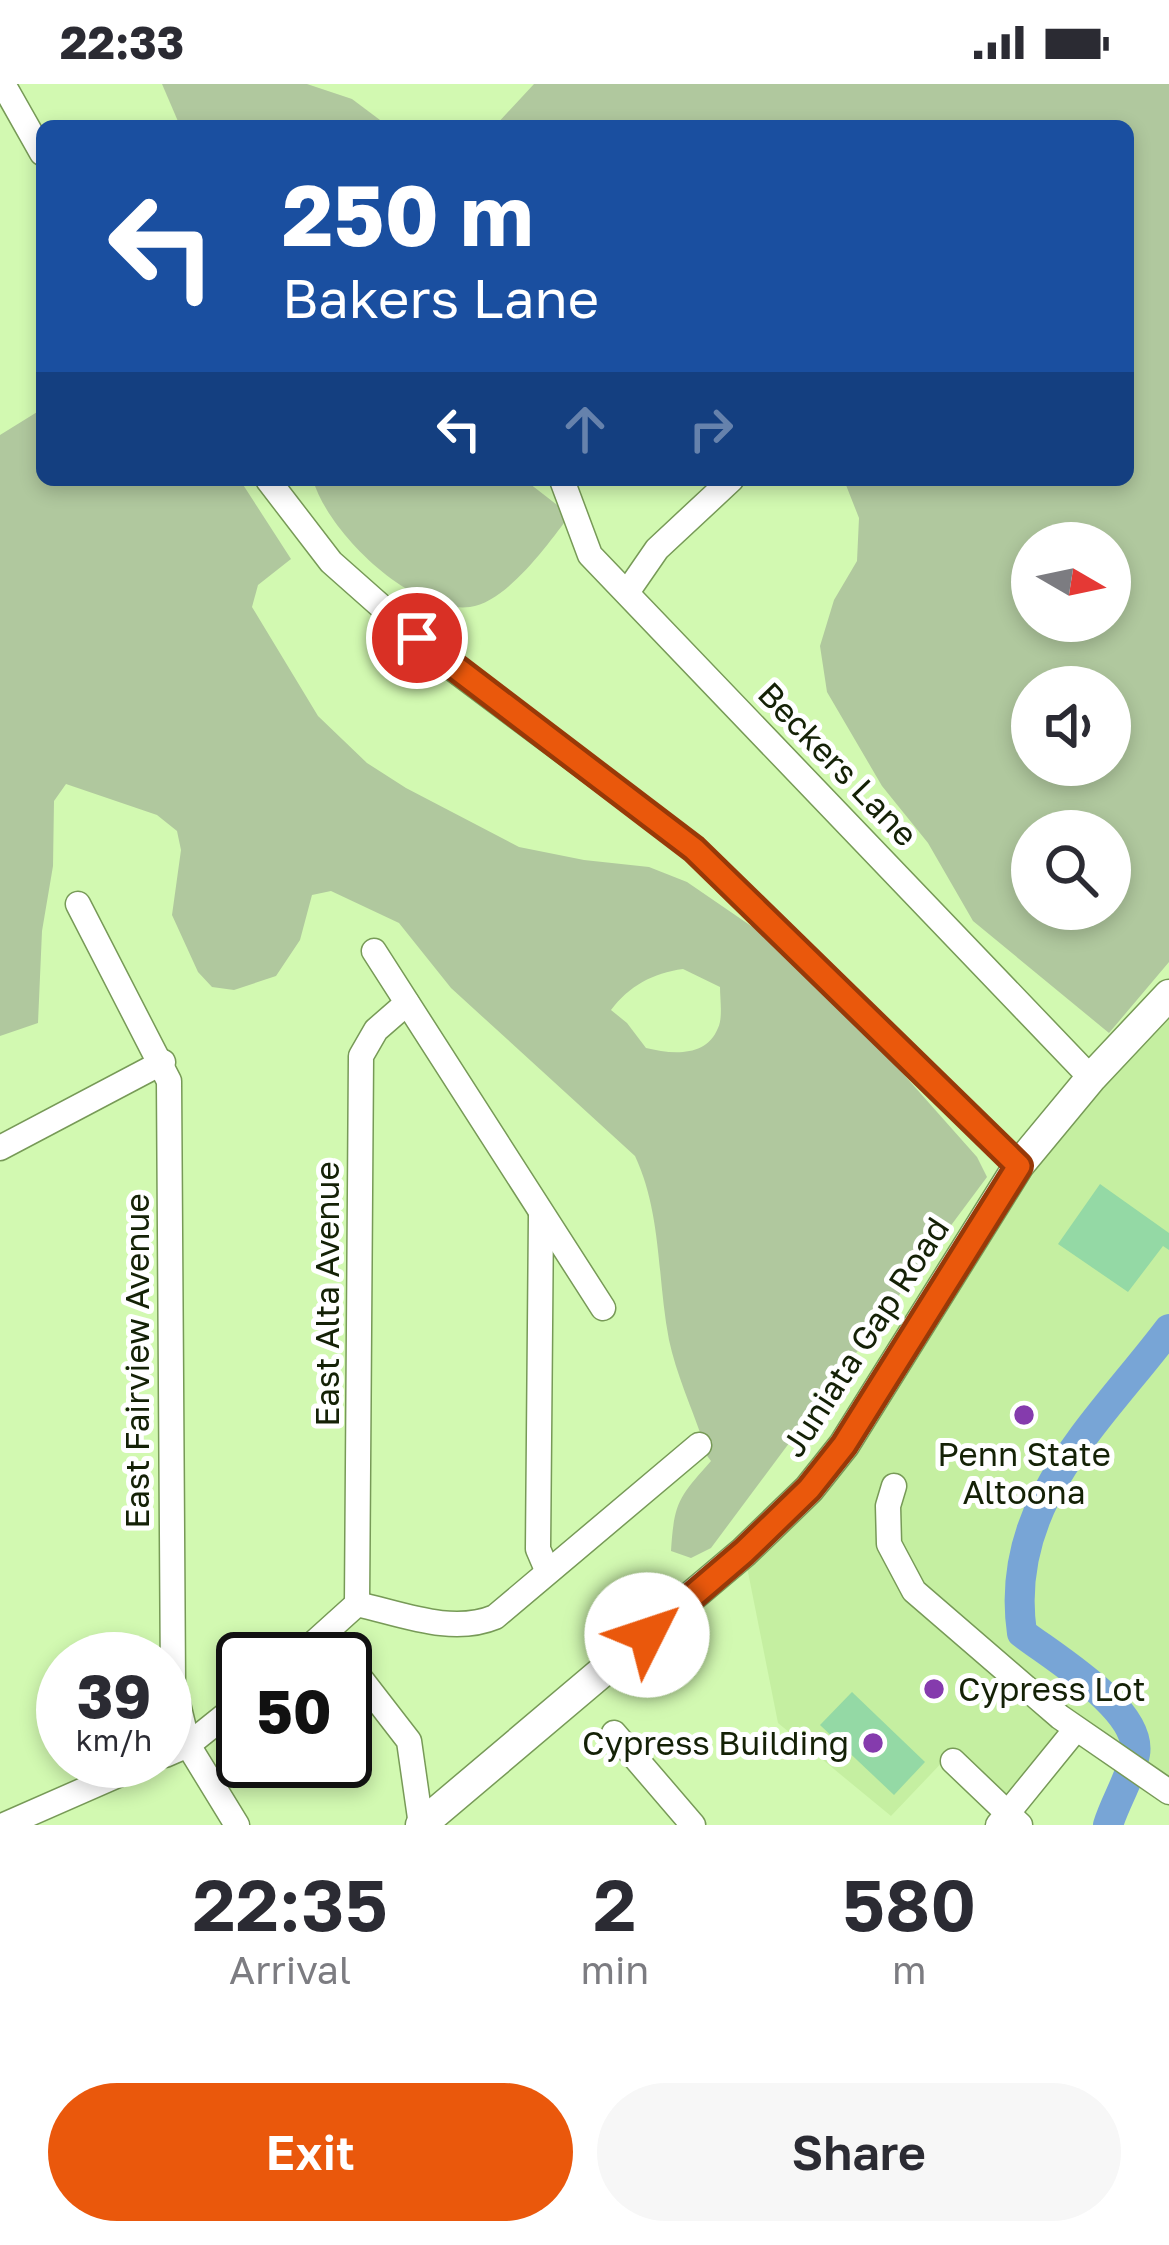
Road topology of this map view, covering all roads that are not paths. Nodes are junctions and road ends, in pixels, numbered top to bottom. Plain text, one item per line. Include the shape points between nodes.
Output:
1 (3, 84) edge
2 (36, 142) edge
3 (273, 486) edge
4 (564, 486) edge
5 (725, 486) edge
6 (628, 591) junction
7 (78, 904) dead end
8 (374, 951) dead end
9 (1169, 995) edge
10 (407, 1003) junction
11 (163, 1062) junction
12 (1091, 1078) junction
13 (0, 1148) edge
14 (1019, 1166) junction
15 (541, 1213) junction
16 (603, 1307) dead end
17 (699, 1445) dead end
18 (894, 1486) dead end
19 (548, 1570) junction
20 (357, 1604) junction
21 (171, 1632) edge
22 (330, 1632) edge
23 (372, 1693) edge
24 (1076, 1729) junction
25 (614, 1733) dead end
26 (953, 1761) dead end
27 (192, 1769) edge
28 (84, 1788) edge
29 (1169, 1792) edge
30 (3, 1821) edge
31 (1008, 1821) edge
32 (237, 1825) edge
33 (421, 1825) edge
34 (693, 1825) edge

1 - 2 street
3 - 14 street via 331,562 446,663 694,849
4 - 6 street, Beckers Lane via 590,554
5 - 6 street via 657,549
6 - 12 street, Beckers Lane
7 - 11 street, East Fairview Avenue
8 - 10 street
9 - 12 main road, Juniata Gap Road
10 - 15 street
10 - 20 street, East Alta Avenue via 361,1056
11 - 13 street
11 - 21 street, East Fairview Avenue via 170,1081
12 - 14 main road, Juniata Gap Road
14 - 33 main road, Juniata Gap Road via 809,1489
15 - 16 street
15 - 19 street via 538,1550
17 - 19 street
18 - 24 street via 889,1544 914,1592
19 - 20 street via 474,1626
20 - 22 street
23 - 33 street via 409,1741
24 - 29 street
24 - 31 street
25 - 34 street
26 - 31 street
27 - 32 street, East Fairview Avenue
28 - 30 street

